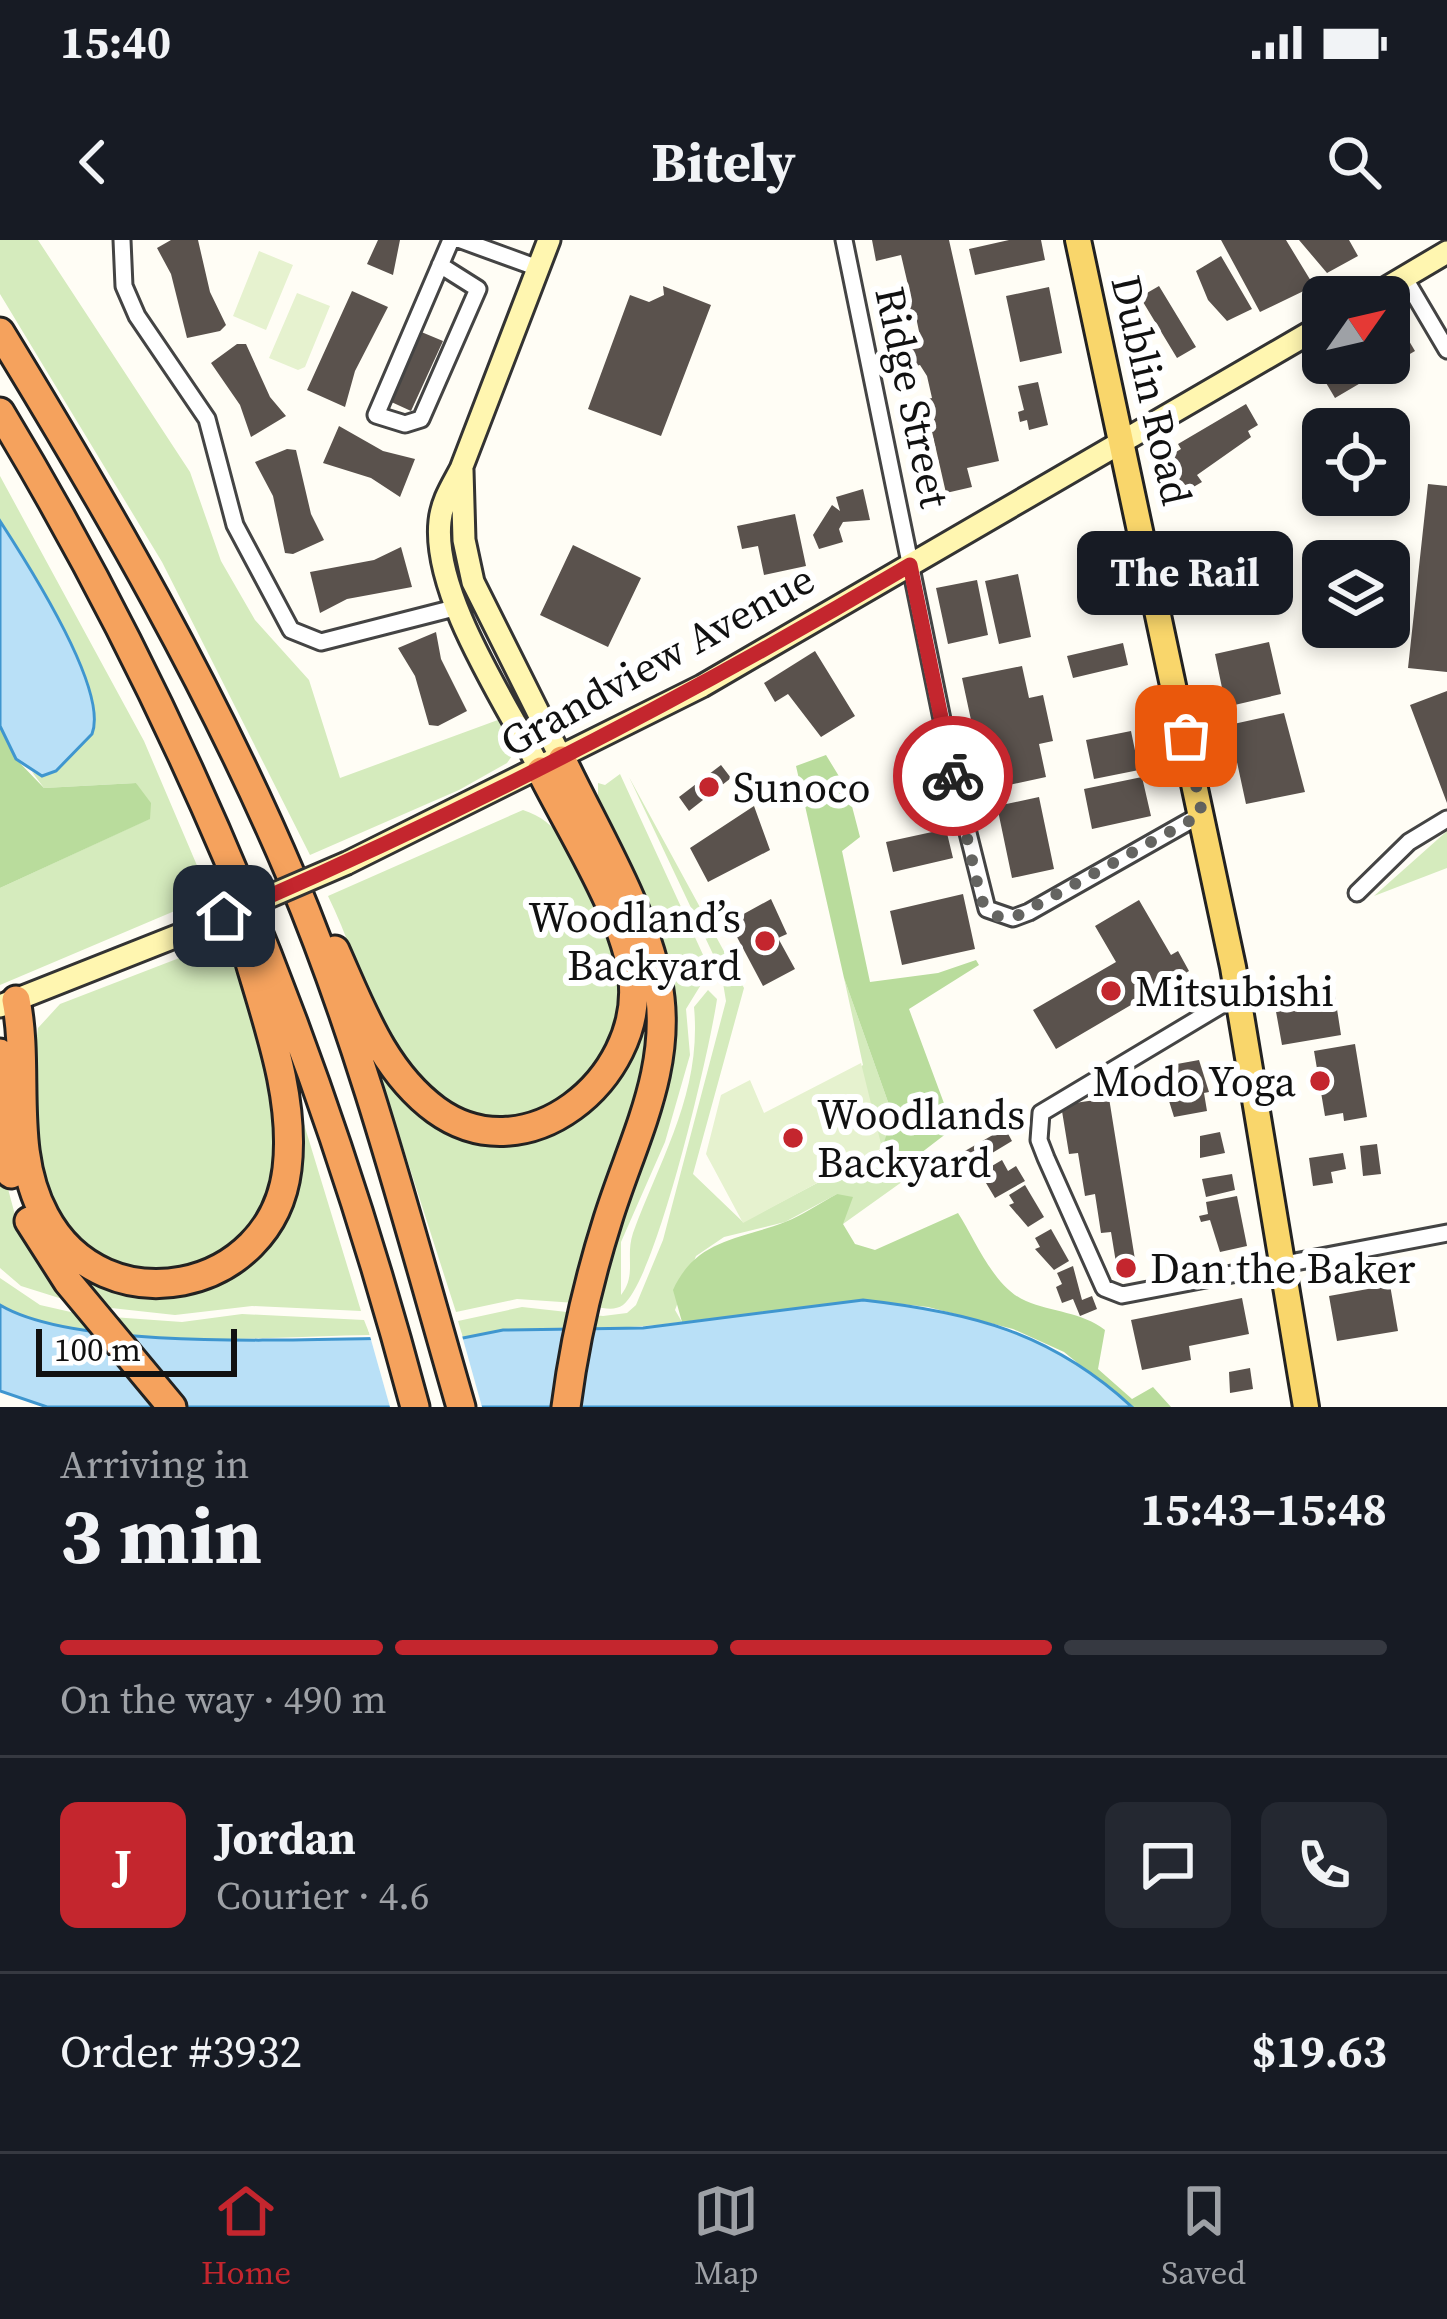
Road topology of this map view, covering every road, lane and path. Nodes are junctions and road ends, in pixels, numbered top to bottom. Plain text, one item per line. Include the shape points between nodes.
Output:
1 (122, 240) edge
2 (451, 240) edge
3 (461, 240) edge
4 (549, 240) edge
5 (844, 240) edge
6 (1078, 240) edge
7 (1447, 252) edge
8 (440, 265) junction
9 (538, 268) junction
10 (1406, 276) edge
11 (1410, 287) edge
12 (0, 332) edge
13 (1302, 337) edge
14 (1447, 350) edge
15 (0, 412) edge
16 (1124, 441) junction
17 (461, 469) junction
18 (910, 565) junction
19 (458, 607) junction
20 (551, 765) junction
21 (1202, 814) junction
22 (1447, 819) edge
23 (222, 834) junction
24 (292, 878) junction
25 (1357, 893) dead end
26 (1238, 995) junction
27 (8, 1003) edge
28 (0, 1042) edge
29 (0, 1053) edge
30 (1445, 1235) edge
31 (1282, 1264) junction
32 (172, 1407) edge
33 (415, 1407) edge
34 (461, 1407) edge
35 (566, 1407) edge
36 (1306, 1407) edge

1 - 19 street via 130,301 207,419 235,525 291,630 321,642
2 - 8 street
3 - 9 street
4 - 9 main road
5 - 18 street, Ridge Street
6 - 16 main road, Dublin Road
7 - 10 main road
8 - 8 street via 376,415 388,421 421,419 478,289
9 - 17 main road
11 - 14 street
12 - 24 highway via 127,548
13 - 16 main road, Grandview Avenue
15 - 23 highway
16 - 18 main road, Grandview Avenue
16 - 21 main road, Dublin Road
17 - 19 main road via 442,505 439,544
17 - 20 main road via 473,582
18 - 20 main road, Grandview Avenue
18 - 21 street, Ridge Street via 976,880 995,916 1029,912
19 - 20 main road
20 - 24 highway via 608,905 634,995 619,1059 593,1092 553,1118 485,1128 422,1100 390,1064
20 - 27 main road, Grandview Avenue, bridge via 346,863
20 - 35 highway via 641,931 662,1013 660,1063 589,1289
21 - 26 main road, Dublin Road
22 - 25 street via 1409,842
23 - 27 highway via 287,1135 280,1200 236,1259 186,1284 145,1286 88,1264 57,1235 37,1199 24,1147 24,1040
23 - 33 highway via 320,1092
24 - 34 highway
26 - 31 main road, Dublin Road
26 - 31 street via 1040,1113 1046,1158 1109,1292
27 - 28 highway
29 - 32 highway via 16,1194 68,1282
30 - 31 street
31 - 36 main road, Dublin Road

